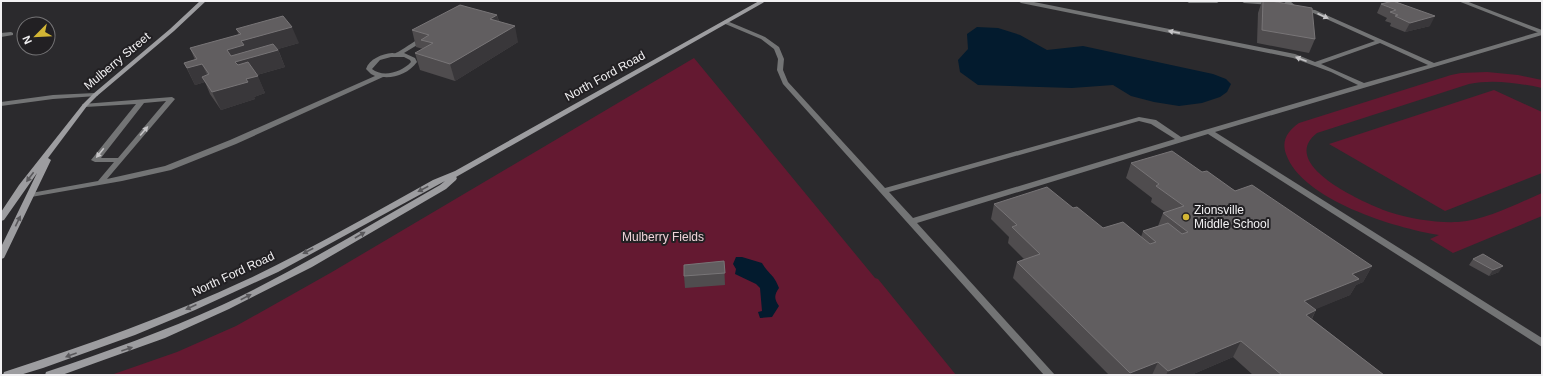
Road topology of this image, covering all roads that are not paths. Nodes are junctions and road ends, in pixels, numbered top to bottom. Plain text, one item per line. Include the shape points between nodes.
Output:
1 (203, 1) edge
2 (764, 1) edge
3 (1021, 1) edge
4 (1189, 1) edge
5 (1217, 1) edge
6 (1244, 1) edge
7 (1286, 1) edge
8 (1461, 1) edge
9 (1295, 8) junction
10 (725, 22) junction
11 (1542, 32) edge
12 (433, 33) edge
13 (11, 34) dead end
14 (1, 35) edge
15 (1380, 41) junction
16 (399, 54) junction
17 (1315, 64) junction
18 (1434, 64) junction
19 (382, 75) junction
20 (1363, 86) junction
21 (95, 95) junction
22 (142, 101) junction
23 (1, 104) edge
24 (85, 104) junction
25 (1209, 131) junction
26 (1181, 140) junction
27 (53, 146) junction
28 (118, 160) junction
29 (458, 173) junction
30 (100, 183) junction
31 (883, 191) junction
32 (31, 195) junction
33 (1, 218) edge
34 (910, 222) junction
35 (1, 256) edge
36 (1542, 343) edge
37 (8, 375) edge
38 (50, 375) edge
39 (1050, 375) edge

1 - 21 main road, Mulberry Street
2 - 10 main road, North Ford Road
17 -> 3 street via 1295,56
4 - 5 street
6 - 9 street via 1274,3
7 - 9 street
8 - 11 street
9 -> 15 street via 1313,11
10 - 29 main road, North Ford Road
10 - 31 street via 763,38 777,48 782,59 780,70 785,83
11 - 18 street
12 - 16 street
13 - 14 street
15 - 17 street
15 - 18 street
16 - 19 street via 378,59 370,66 371,72
16 - 19 street via 413,59 413,65 403,71
17 - 20 street
18 - 20 street
19 - 30 street via 233,142 168,168
20 - 25 street
21 - 23 street via 53,96
21 - 24 main road, Mulberry Street
22 - 24 street
22 -> 28 street via 94,160
28 -> 22 street via 172,100
24 - 27 main road, Mulberry Street
25 - 26 street
25 - 36 street
26 - 31 street via 1153,122 1139,119
26 - 34 street
27 - 32 main road, Mulberry Street
27 -> 33 main road, Mulberry Street
28 - 30 street
29 -> 37 main road, North Ford Road via 436,182 251,280 75,354
38 -> 29 main road, North Ford Road via 151,340 226,308 304,268 443,187
30 - 32 street
31 - 34 street
35 -> 32 main road, Mulberry Street
34 - 39 street

